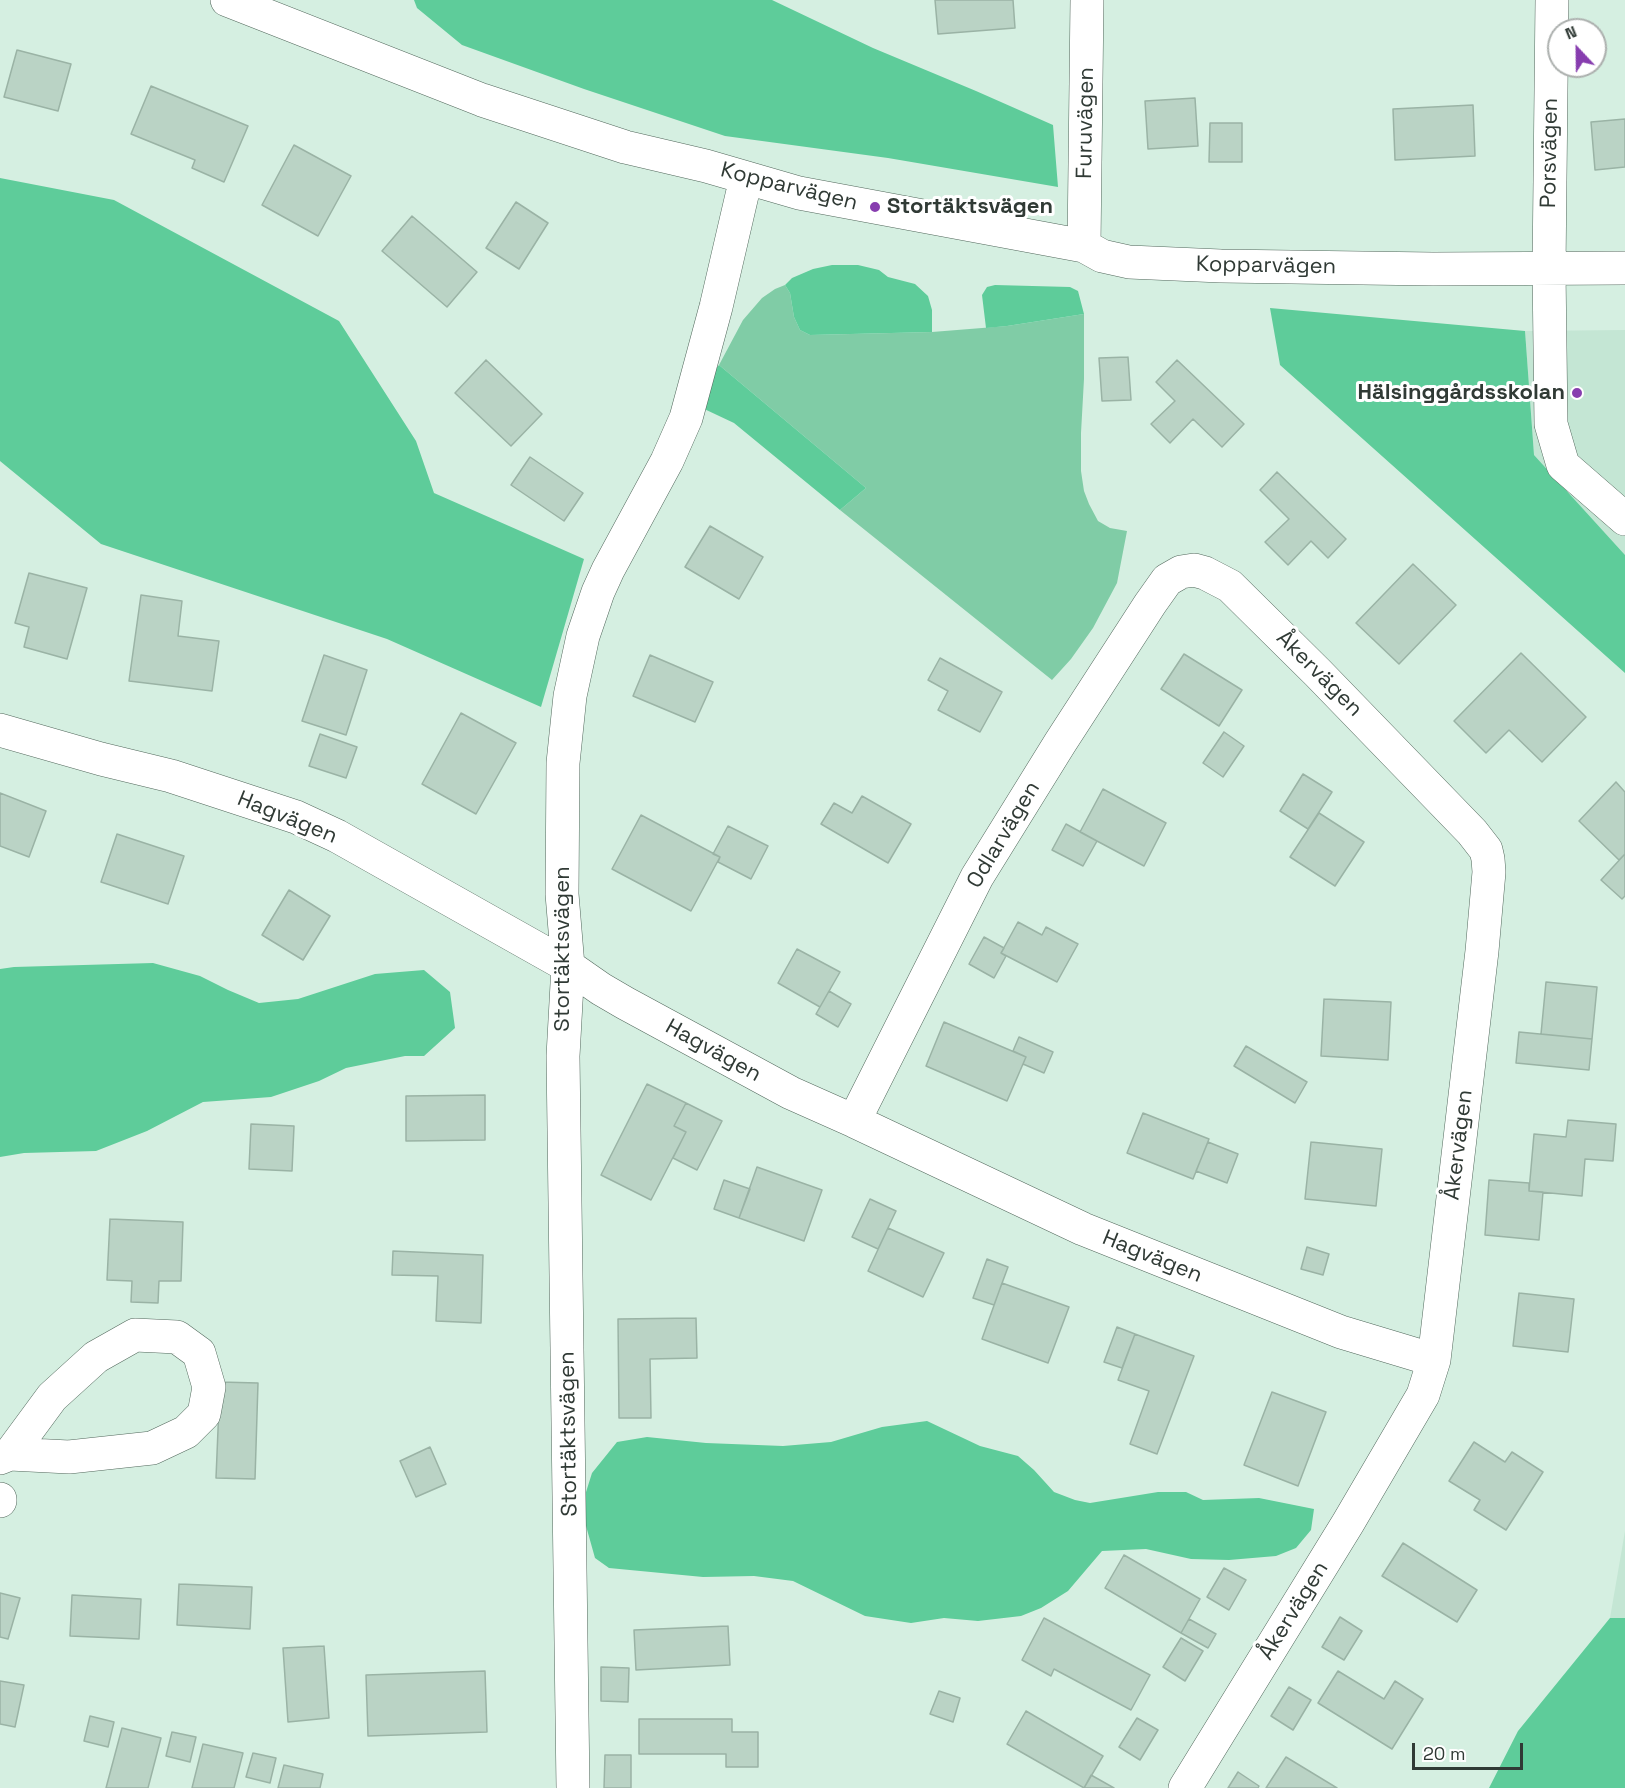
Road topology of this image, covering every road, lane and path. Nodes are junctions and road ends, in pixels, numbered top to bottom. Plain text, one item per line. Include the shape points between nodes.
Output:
1 (227, 0) edge
2 (1087, 0) edge
3 (1552, 0) edge
4 (746, 178) junction
5 (1084, 246) junction
6 (1625, 268) edge
7 (1549, 270) junction
8 (1625, 519) edge
9 (1187, 571) joint
10 (0, 730) edge
11 (568, 966) junction
12 (854, 1121) junction
13 (1434, 1360) junction
14 (5, 1456) edge
15 (573, 1788) edge
16 (1185, 1788) edge

1 - 4 street, Kopparvägen via 482,100 625,147
2 - 5 street, Furuvägen
3 - 7 street, Porsvägen
4 - 5 street, Kopparvägen via 799,193
4 - 11 street, Stortäktsvägen via 686,418 608,570 583,636 570,696 563,763 562,894
5 - 7 street, Kopparvägen via 1102,256 1129,262
6 - 7 street, Kopparvägen
7 - 8 street, Porsvägen via 1551,424 1563,465
9 - 12 street, Odlarvägen via 1167,580 1150,604 977,877
9 - 13 street, Åkervägen via 1205,573 1230,586 1486,850 1489,872 1482,951
10 - 11 street, Hagvägen via 171,776 296,817 337,836
11 - 12 street, Hagvägen via 609,994 790,1094
11 - 15 street, Stortäktsvägen via 563,1056
12 - 13 street, Hagvägen via 1083,1229 1341,1332
13 - 16 street, Åkervägen via 1423,1395
14 - 14 street via 52,1397 96,1357 135,1335 177,1337 199,1353 209,1387 204,1414 186,1432 152,1448 69,1457

